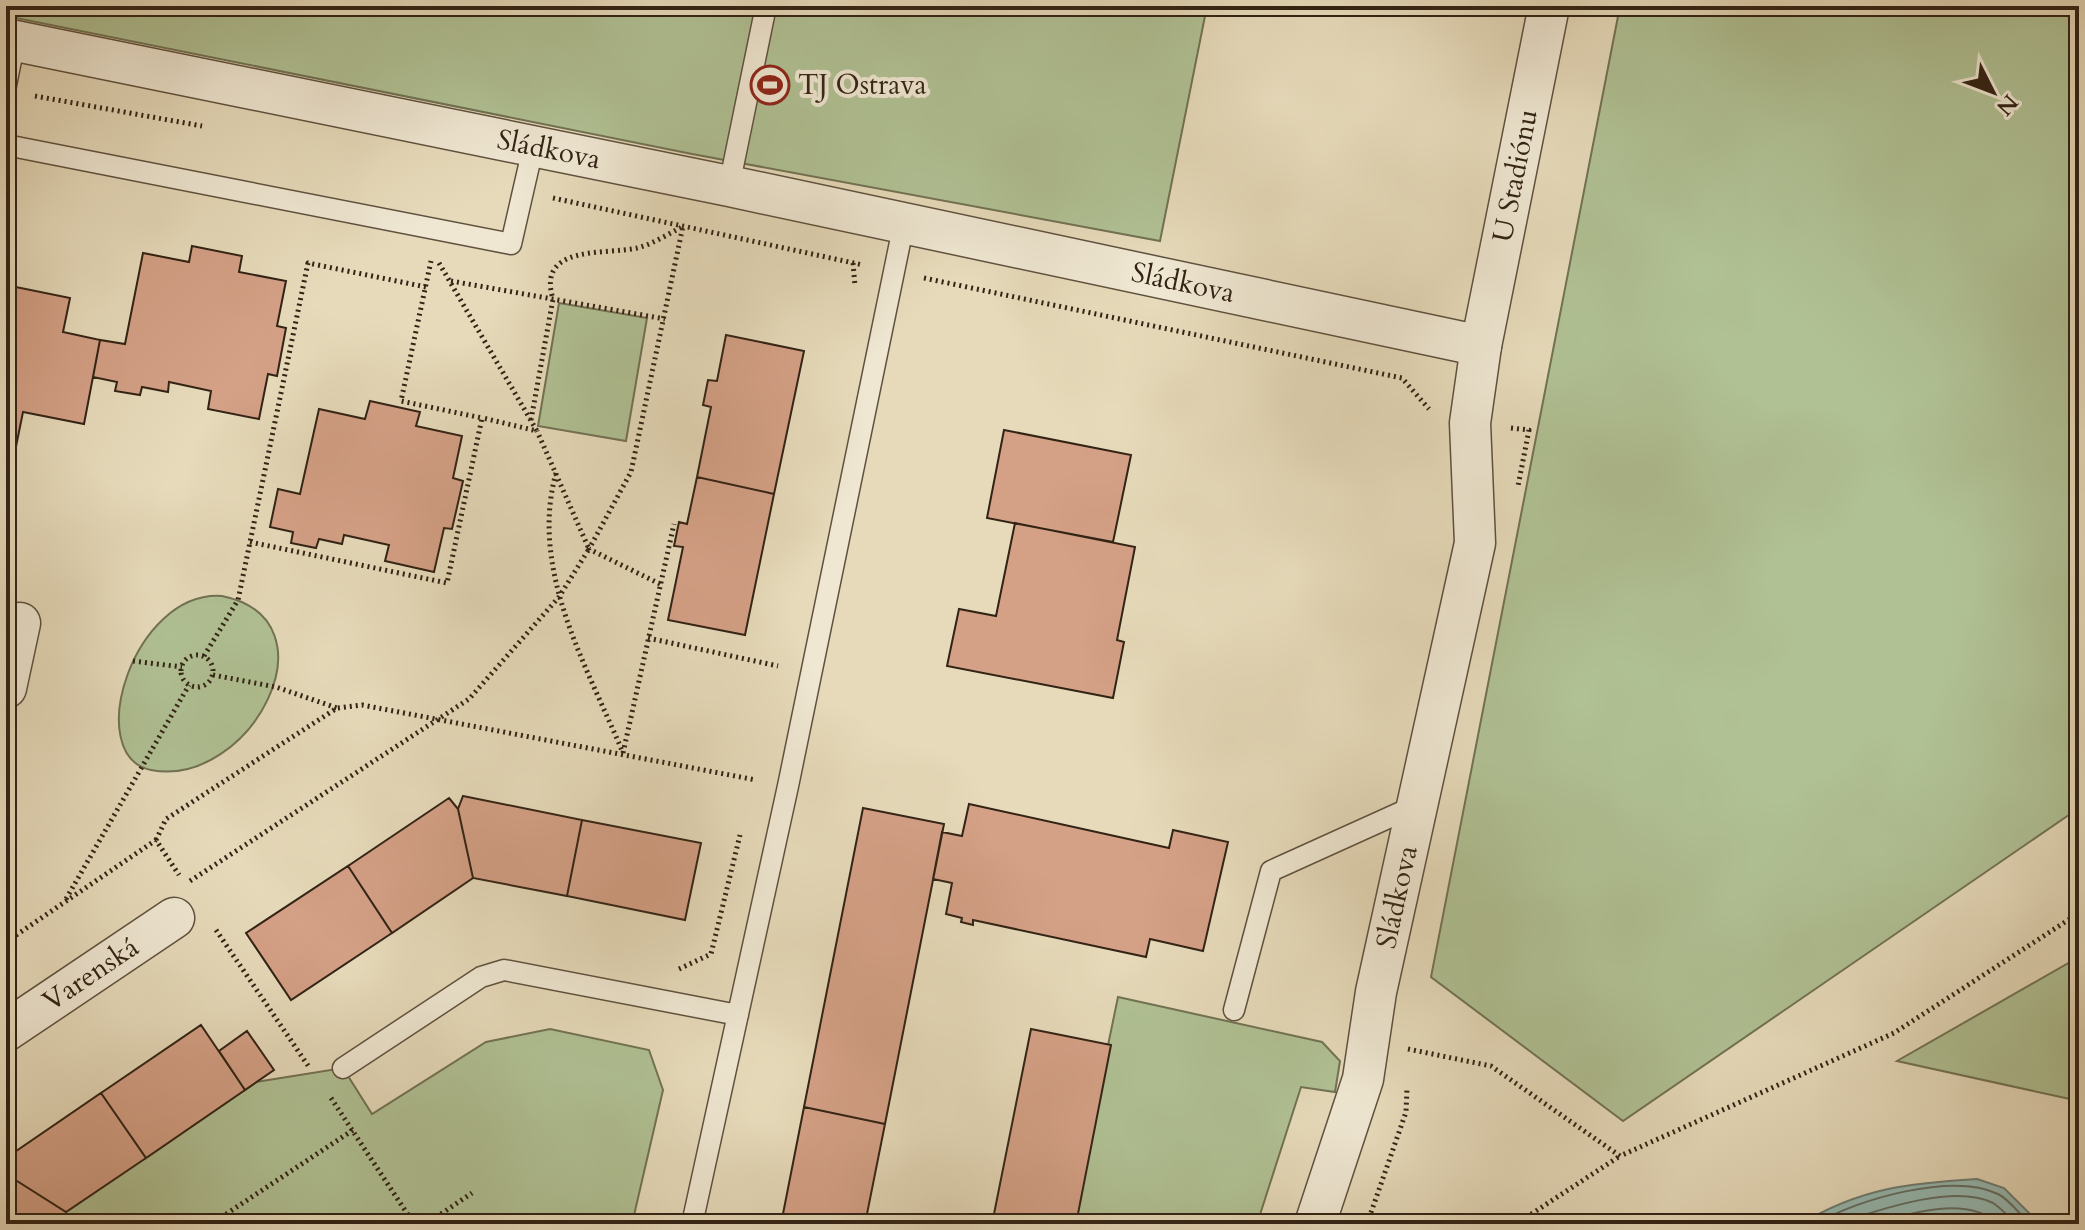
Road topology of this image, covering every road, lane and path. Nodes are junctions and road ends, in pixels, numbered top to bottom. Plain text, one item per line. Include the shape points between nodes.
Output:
1 (766, 6) edge
2 (1549, 6) edge
3 (10, 40) edge
4 (14, 89) edge
5 (205, 127) dead end
6 (6, 145) edge
7 (533, 148) junction
8 (729, 186) junction
9 (523, 191) junction
10 (904, 223) junction
11 (683, 226) junction
12 (853, 263) junction
13 (893, 272) junction
14 (450, 281) junction
15 (426, 287) junction
16 (553, 299) junction
17 (856, 299) dead end
18 (665, 319) junction
19 (1481, 346) junction
20 (482, 418) junction
21 (531, 420) junction
22 (1470, 423) junction
23 (537, 431) junction
24 (556, 473) junction
25 (674, 524) dead end
26 (250, 542) junction
27 (589, 549) junction
28 (660, 584) junction
29 (559, 597) junction
30 (20, 623) dead end
31 (648, 638) junction
32 (781, 651) dead end
33 (204, 656) junction
34 (133, 661) dead end
35 (778, 666) junction
36 (182, 667) junction
37 (213, 675) junction
38 (775, 680) dead end
39 (189, 685) junction
40 (6, 688) edge
41 (337, 708) junction
42 (435, 719) junction
43 (623, 754) junction
44 (757, 766) dead end
45 (754, 780) junction
46 (788, 786) junction
47 (750, 794) dead end
48 (1419, 804) junction
49 (743, 823) dead end
50 (156, 840) junction
51 (184, 899) junction
52 (65, 902) junction
53 (2079, 913) edge
54 (215, 928) dead end
55 (6, 942) edge
56 (667, 967) dead end
57 (1234, 1010) dead end
58 (738, 1015) junction
59 (6, 1031) edge
60 (1368, 1041) junction
61 (318, 1052) dead end
62 (305, 1060) junction
63 (343, 1068) dead end
64 (313, 1072) dead end
65 (329, 1095) dead end
66 (353, 1130) junction
67 (1620, 1156) junction
68 (472, 1193) dead end
69 (211, 1224) edge
70 (414, 1224) edge
71 (426, 1224) edge
72 (692, 1224) edge
73 (1315, 1224) edge
74 (1516, 1224) edge

1 - 8 lane
2 - 19 street, U Stadiónu
3 - 4 lane
3 - 7 street, Sládkova
4 - 5 path
6 - 9 lane via 511,244
7 - 8 street, Sládkova
7 - 9 lane
8 - 10 street, Sládkova
9 - 11 path
10 - 13 lane
10 - 19 street, Sládkova
11 - 12 path
11 - 16 path via 644,246 571,256 550,279
11 - 18 path
12 - 13 path
12 - 17 path
13 - 22 path via 1402,378 1435,416
13 - 46 lane
14 - 15 path via 433,252
14 - 16 path
14 - 21 path
15 - 20 path via 401,401
15 - 26 path via 308,263
16 - 18 path
16 - 21 path
18 - 27 path via 631,472
19 - 22 street, Sládkova
20 - 23 path
20 - 26 path via 447,583
21 - 23 path
22 - 48 street, Sládkova via 1475,543
23 - 24 path
24 - 27 path
24 - 29 path via 549,497 548,538
25 - 28 path
26 - 33 path via 238,600
27 - 28 path
27 - 29 path
28 - 31 path
29 - 42 path via 469,699
29 - 43 path
30 - 40 street
31 - 35 path
31 - 43 path
32 - 35 path
33 - 36 path via 187,658
33 - 37 path
34 - 36 path
35 - 38 path
36 - 39 path
37 - 39 path via 204,686
37 - 41 path via 276,687
39 - 52 path
41 - 42 path via 362,705
41 - 50 path via 166,819
42 - 43 path
42 - 51 path
43 - 45 path
44 - 45 path
45 - 46 path
45 - 47 path
46 - 58 lane
48 - 57 lane via 1271,871
48 - 60 street, Sládkova
49 - 56 path via 711,954 683,969
50 - 51 path
50 - 52 path
51 - 59 street, Varenská
52 - 55 path
53 - 67 path via 1894,1033
54 - 62 path
58 - 63 lane via 504,970 481,977
58 - 72 lane
60 - 67 path via 1491,1066
60 - 73 street, Sládkova via 1363,1079
61 - 62 path
62 - 64 path
65 - 66 path
66 - 69 path
66 - 70 path
67 - 74 path
68 - 71 path

